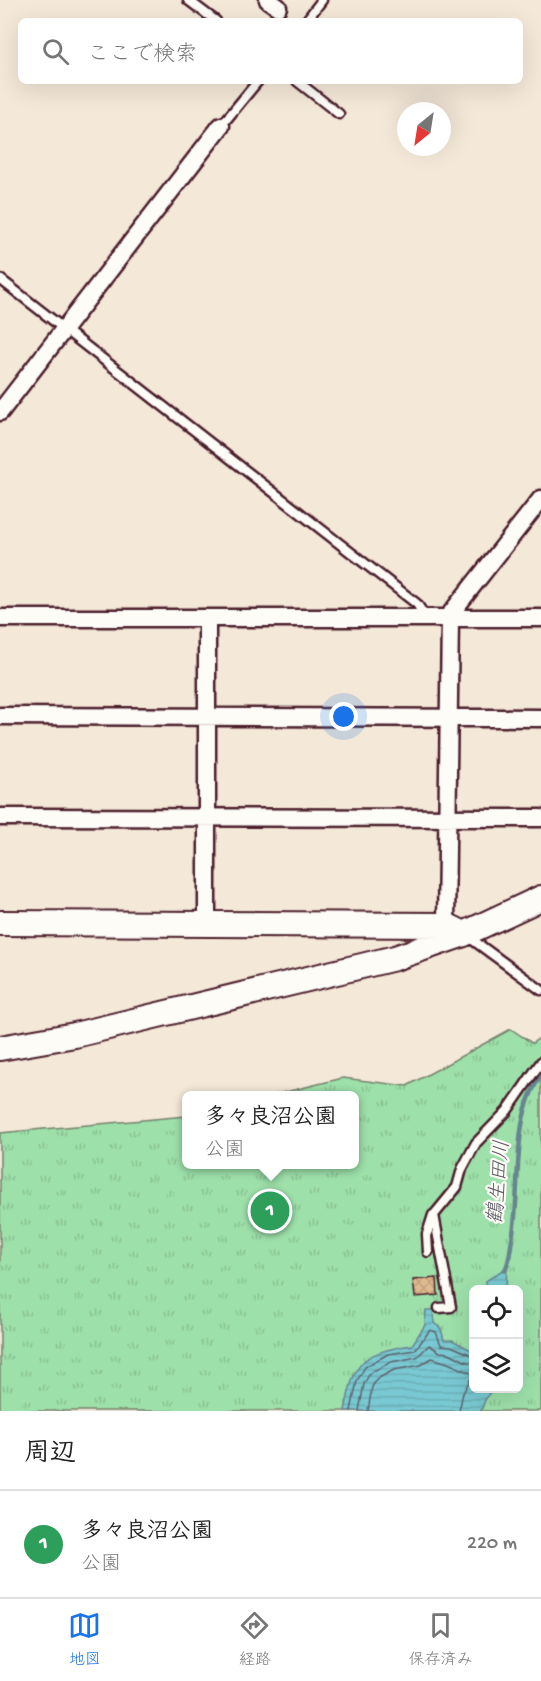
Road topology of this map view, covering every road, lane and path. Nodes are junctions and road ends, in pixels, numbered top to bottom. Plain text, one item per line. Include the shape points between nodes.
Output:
1 (188, 0) edge
2 (322, 0) edge
3 (212, 18) edge
4 (308, 18) edge
5 (256, 84) edge
6 (301, 84) edge
7 (339, 114) dead end
8 (221, 126) joint
9 (0, 279) edge
10 (64, 329) junction
11 (0, 412) edge
12 (541, 499) edge
13 (0, 618) edge
14 (207, 618) junction
15 (541, 618) edge
16 (427, 619) junction
17 (450, 619) junction
18 (0, 716) edge
19 (207, 716) junction
20 (449, 717) junction
21 (541, 718) edge
22 (207, 816) junction
23 (0, 817) edge
24 (447, 818) junction
25 (541, 818) edge
26 (541, 898) edge
27 (0, 923) edge
28 (207, 924) junction
29 (455, 929) junction
30 (541, 990) edge
31 (0, 1048) edge
32 (541, 1062) edge
33 (434, 1215) junction
34 (429, 1252) dead end
35 (440, 1308) dead end

1 - 3 lane
2 - 4 lane
5 - 8 lane
6 - 7 lane
8 - 10 street
9 - 10 lane
10 - 11 street
10 - 16 lane via 417,604
12 - 17 street
13 - 14 street
14 - 16 street
14 - 19 street
15 - 17 street
16 - 17 street
17 - 20 street
18 - 19 street
19 - 20 street
19 - 22 street
20 - 21 street
20 - 24 street
22 - 23 street
22 - 24 street
22 - 28 street
24 - 25 street
24 - 29 street
26 - 29 street
27 - 28 street
28 - 29 street
29 - 30 lane
29 - 31 street via 394,958 362,967 75,1035
32 - 33 lane via 507,1111 476,1143 456,1187
33 - 34 lane via 427,1234
33 - 35 lane via 451,1306

